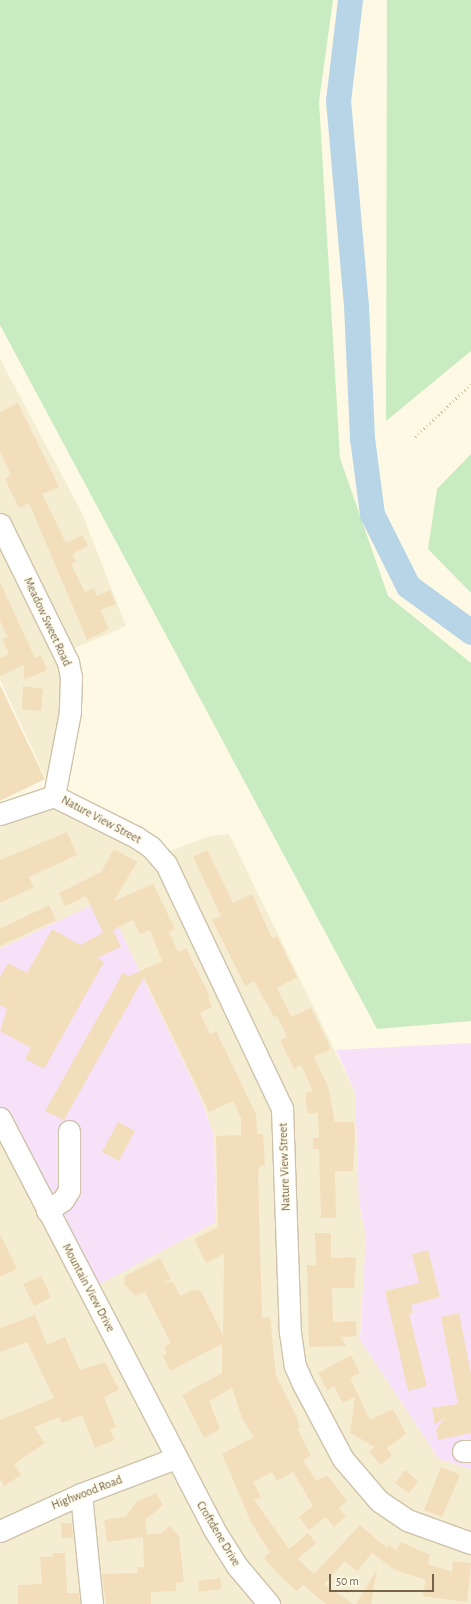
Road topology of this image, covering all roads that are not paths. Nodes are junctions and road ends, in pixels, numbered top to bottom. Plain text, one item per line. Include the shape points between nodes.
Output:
1 (0, 524) edge
2 (54, 796) junction
3 (0, 814) edge
4 (0, 1118) edge
5 (69, 1131) dead end
6 (47, 1212) junction
7 (176, 1458) junction
8 (81, 1494) junction
9 (0, 1531) edge
10 (471, 1543) edge
11 (259, 1601) edge
12 (92, 1604) edge

1 - 2 street, Meadow Sweet Road via 68,662 71,677 70,712
2 - 3 street
2 - 10 street, Nature View Street via 136,837 160,856 276,1090 284,1118 292,1350 302,1382 343,1458 379,1501 407,1520
4 - 6 street, Mountain View Drive
5 - 6 street via 69,1190 63,1200
6 - 7 street, Mountain View Drive
7 - 8 street, Highwood Road
7 - 11 street, Croftdene Drive via 226,1551
8 - 9 street, Highwood Road
8 - 12 street

